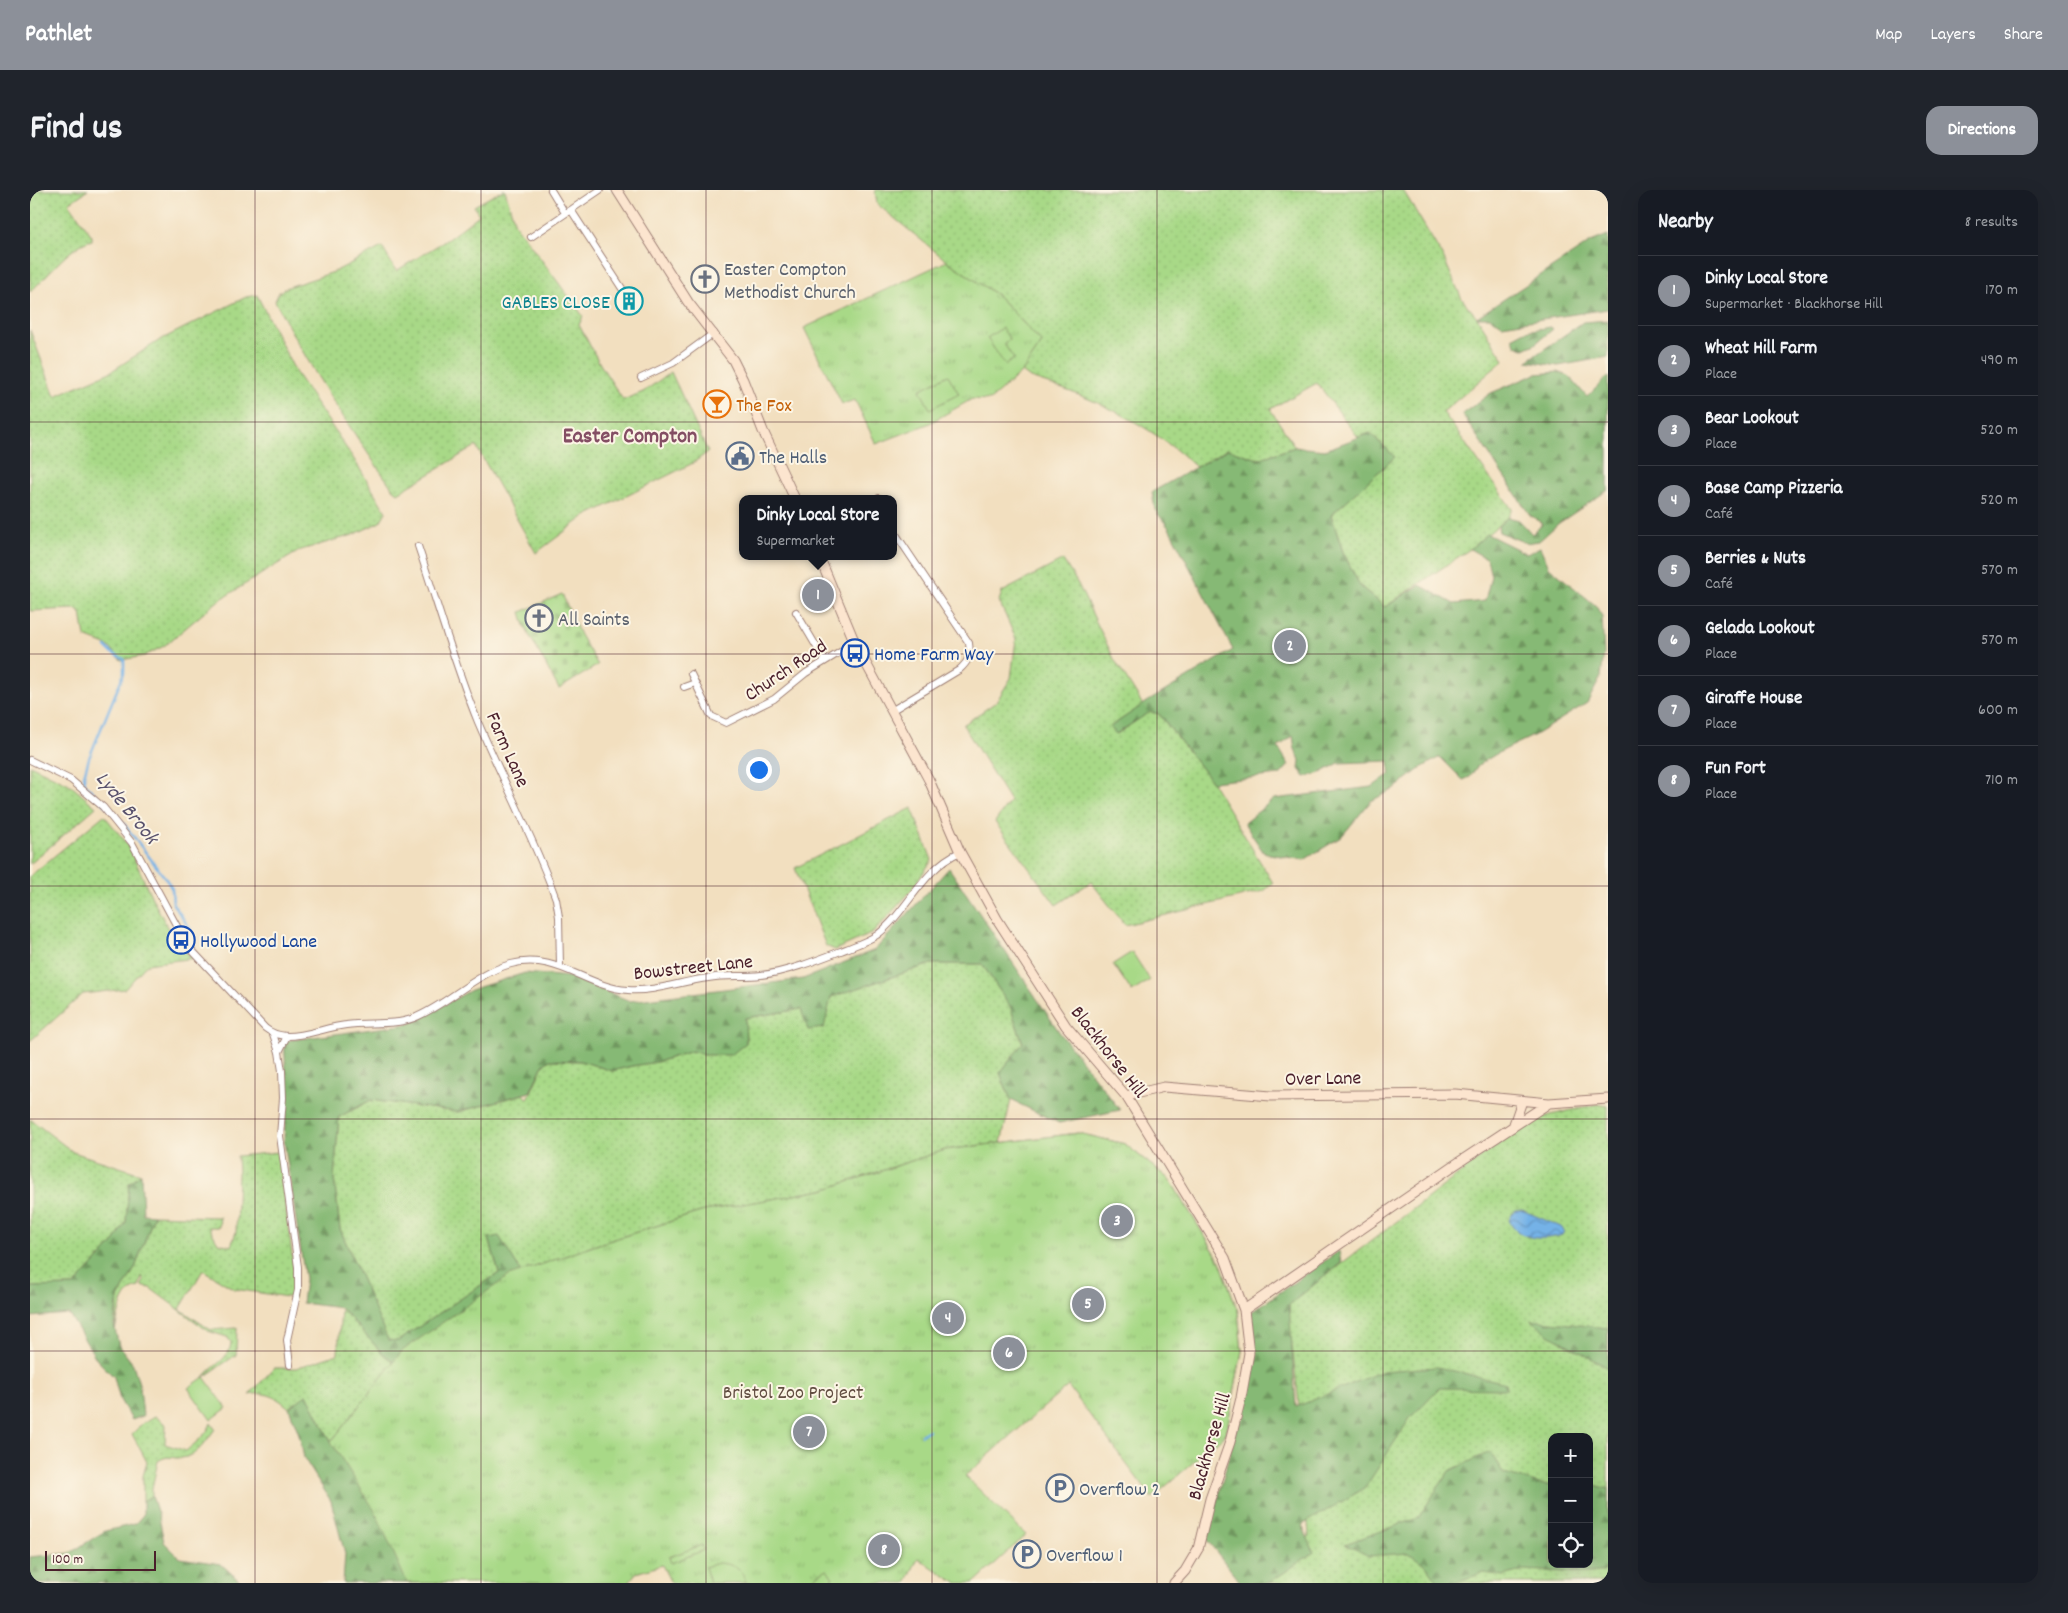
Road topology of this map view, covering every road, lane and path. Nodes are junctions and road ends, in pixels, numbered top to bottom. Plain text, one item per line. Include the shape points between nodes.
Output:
1 (551, 190) edge
2 (600, 190) edge
3 (617, 190) edge
4 (568, 212) junction
5 (530, 237) dead end
6 (625, 293) dead end
7 (714, 333) junction
8 (640, 378) dead end
9 (793, 495) edge
10 (897, 536) edge
11 (418, 546) dead end
12 (821, 560) edge
13 (796, 612) dead end
14 (855, 643) junction
15 (825, 661) junction
16 (691, 674) dead end
17 (695, 683) junction
18 (684, 688) dead end
19 (891, 711) junction
20 (30, 760) edge
21 (960, 852) junction
22 (560, 966) junction
23 (273, 1034) junction
24 (288, 1036) junction
25 (279, 1052) junction
26 (1126, 1096) junction
27 (1608, 1099) edge
28 (1522, 1101) junction
29 (1549, 1103) junction
30 (1512, 1128) junction
31 (1244, 1310) junction
32 (290, 1365) dead end
33 (1174, 1583) edge

1 - 4 street
2 - 4 street
3 - 7 main road via 680,291
4 - 5 street
4 - 6 street
7 - 8 street via 674,363
7 - 9 main road via 734,360
10 - 19 street via 969,643 970,652 967,662 958,670
11 - 22 street, Farm Lane via 467,695 556,899
12 - 14 main road, Blackhorse Hill
13 - 15 street
14 - 15 street, Church Road
14 - 19 main road, Blackhorse Hill
15 - 17 street, Church Road via 774,699 726,723 712,716
16 - 17 street, Church Road
17 - 18 street
19 - 21 main road, Blackhorse Hill via 929,780
20 - 23 street via 71,780 102,808 132,843 187,945
21 - 22 street, Bowstreet Lane via 947,858 923,881 876,935 846,949 779,971 629,990 611,987
21 - 26 main road, Blackhorse Hill via 997,919 1066,1026
22 - 24 street, Bowstreet Lane via 528,961 496,970 413,1018
23 - 24 street, Bowstreet Lane
23 - 25 street
24 - 25 street
25 - 32 street via 280,1136 298,1267 298,1290 288,1340
26 - 28 main road, Over Lane via 1164,1087 1271,1096 1455,1094
26 - 31 main road, Blackhorse Hill via 1225,1258
27 - 29 main road, Over Lane
28 - 29 main road, Over Lane
28 - 30 main road
29 - 30 main road
30 - 31 main road
31 - 33 main road, Blackhorse Hill via 1248,1353 1230,1442 1210,1499 1198,1549 1186,1571

